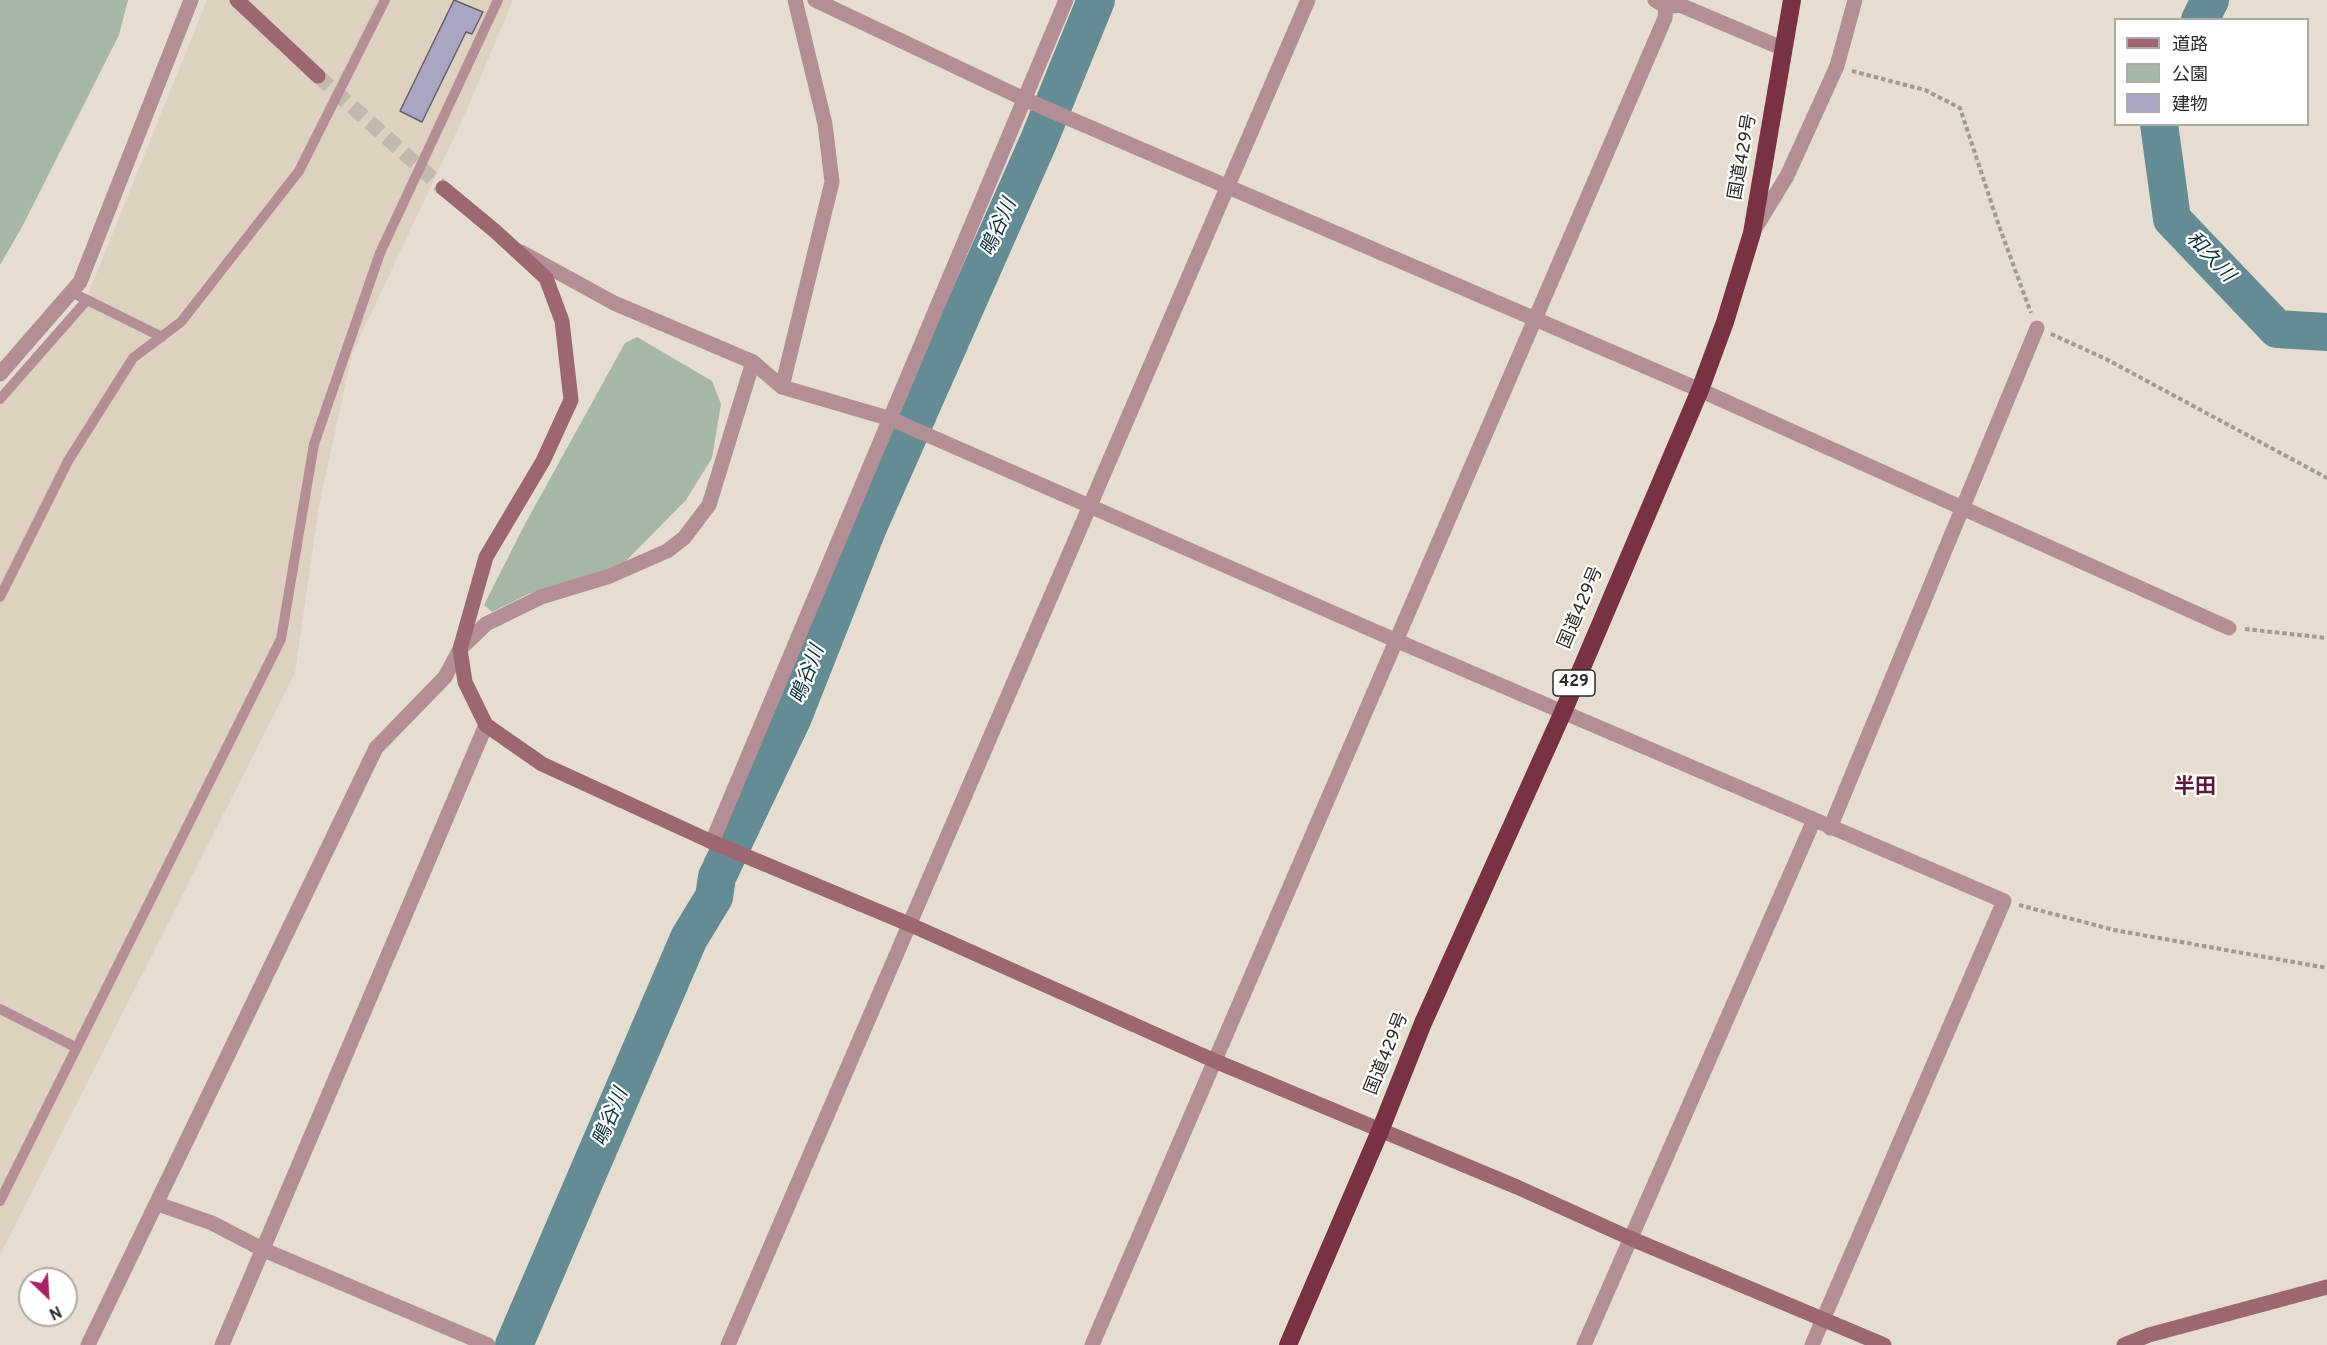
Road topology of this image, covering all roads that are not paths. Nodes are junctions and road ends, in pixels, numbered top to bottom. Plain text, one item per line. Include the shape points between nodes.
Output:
1 (191, 0) edge
2 (237, 0) edge
3 (385, 0) edge
4 (498, 0) edge
5 (795, 0) edge
6 (815, 0) edge
7 (1066, 0) edge
8 (1308, 0) edge
9 (1792, 0) edge
10 (1855, 0) edge
11 (1661, 4) edge
12 (1784, 49) junction
13 (318, 76) tunnel mouth
14 (1024, 99) junction
15 (1227, 187) junction
16 (443, 188) tunnel mouth
17 (1752, 233) junction
18 (514, 248) junction
19 (71, 292) junction
20 (87, 300) junction
21 (1536, 320) junction
22 (2037, 328) road end
23 (162, 337) junction
24 (753, 362) junction
25 (0, 374) edge
26 (782, 387) junction
27 (1700, 390) junction
28 (0, 399) edge
29 (891, 419) junction
30 (1090, 507) junction
31 (1961, 509) junction
32 (0, 597) edge
33 (2229, 628) road end
34 (1395, 640) junction
35 (460, 649) junction
36 (1563, 712) junction
37 (486, 725) junction
38 (1814, 820) junction
39 (1830, 828) junction
40 (712, 842) junction
41 (911, 925) junction
42 (0, 1009) edge
43 (77, 1048) junction
44 (1215, 1061) junction
45 (1380, 1131) junction
46 (0, 1201) edge
47 (158, 1203) junction
48 (1632, 1239) junction
49 (264, 1250) junction
50 (2327, 1287) edge
51 (1823, 1319) junction
52 (88, 1345) edge
53 (222, 1345) edge
54 (488, 1345) edge
55 (728, 1345) edge
56 (1092, 1345) edge
57 (1288, 1345) edge
58 (1584, 1345) edge
59 (1812, 1345) edge
60 (1884, 1345) edge
61 (2124, 1345) edge

1 - 19 street via 80,282
2 - 13 street
3 - 23 lane via 299,171 182,322
4 - 43 lane via 380,253 314,444 281,639
5 - 26 street via 825,124 832,182
6 - 14 street
7 - 14 street
8 - 15 street
9 - 12 highway, 国道429号 / 429
10 - 17 street via 1837,66 1786,176
11 - 12 street via 1680,5
11 - 21 street via 1665,18
12 - 17 highway, 国道429号 / 429
14 - 15 street
14 - 29 street
15 - 21 street
15 - 30 street
16 - 18 street
17 - 27 highway, 国道429号 / 429
18 - 24 street via 614,303
18 - 35 street via 546,278 562,321 571,400 543,461 486,557
19 - 20 lane
19 - 25 street
20 - 23 lane
20 - 28 lane
21 - 27 street
21 - 34 street
22 - 31 street
23 - 32 lane via 134,358 68,461
24 - 26 street
24 - 35 street via 709,506 684,538 667,551 610,576 541,597 486,624
26 - 29 street
27 - 31 street
27 - 36 highway, 国道429号 / 429
29 - 30 street
29 - 40 street
30 - 34 street
30 - 41 street
31 - 33 street
31 - 39 street
34 - 36 street
34 - 44 street
35 - 37 street via 465,682
35 - 47 street via 445,677 376,748
36 - 38 street
36 - 45 highway, 国道429号 / 429 via 1423,1023
37 - 40 street via 543,764
37 - 49 street
38 - 39 street
38 - 48 street
39 - 51 street via 2004,901
40 - 41 street
41 - 44 street
41 - 55 street
42 - 43 lane
43 - 46 lane
44 - 45 street
44 - 56 street
45 - 48 street
45 - 57 highway, 国道429号 / 429
47 - 49 street via 212,1223
47 - 52 street
48 - 51 street
48 - 58 street
49 - 53 street
49 - 54 street
50 - 61 street
51 - 59 street
51 - 60 street

